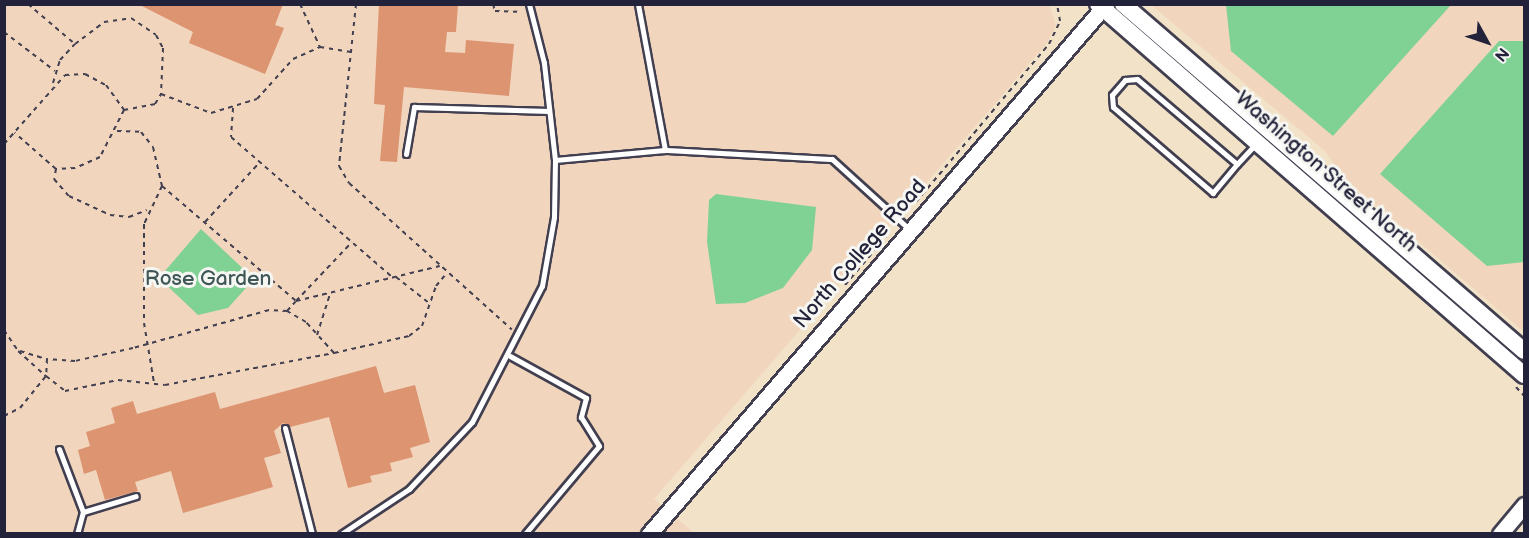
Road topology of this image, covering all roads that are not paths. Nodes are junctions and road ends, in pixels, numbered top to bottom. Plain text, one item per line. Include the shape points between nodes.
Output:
1 (529, 4) edge
2 (638, 4) edge
3 (1123, 4) edge
4 (1102, 6) edge
5 (549, 111) junction
6 (1258, 142) junction
7 (665, 150) junction
8 (406, 154) dead end
9 (555, 160) junction
10 (1237, 164) junction
11 (909, 229) junction
12 (1524, 351) edge
13 (510, 356) junction
14 (1524, 375) edge
15 (285, 428) dead end
16 (59, 449) dead end
17 (136, 496) dead end
18 (1524, 505) edge
19 (83, 512) junction
20 (77, 534) edge
21 (312, 534) edge
22 (341, 534) edge
23 (525, 534) edge
24 (649, 534) edge
25 (1500, 534) edge

1 - 5 lane
2 - 7 lane
3 - 12 main road, Washington Street North
4 - 6 main road, Washington Street North
4 - 11 street, North College Road
5 - 8 lane via 414,107
5 - 9 lane
6 - 10 lane
6 - 14 main road, Washington Street North
7 - 9 lane
7 - 11 lane via 832,159
9 - 13 lane via 546,271
10 - 10 lane via 1137,79 1125,80 1112,95 1113,107 1213,193
11 - 24 street, North College Road
13 - 22 lane via 472,422 441,460 368,520
13 - 23 lane via 586,398 581,417 599,446
15 - 21 lane
16 - 19 lane
17 - 19 lane
18 - 25 street
19 - 20 lane

